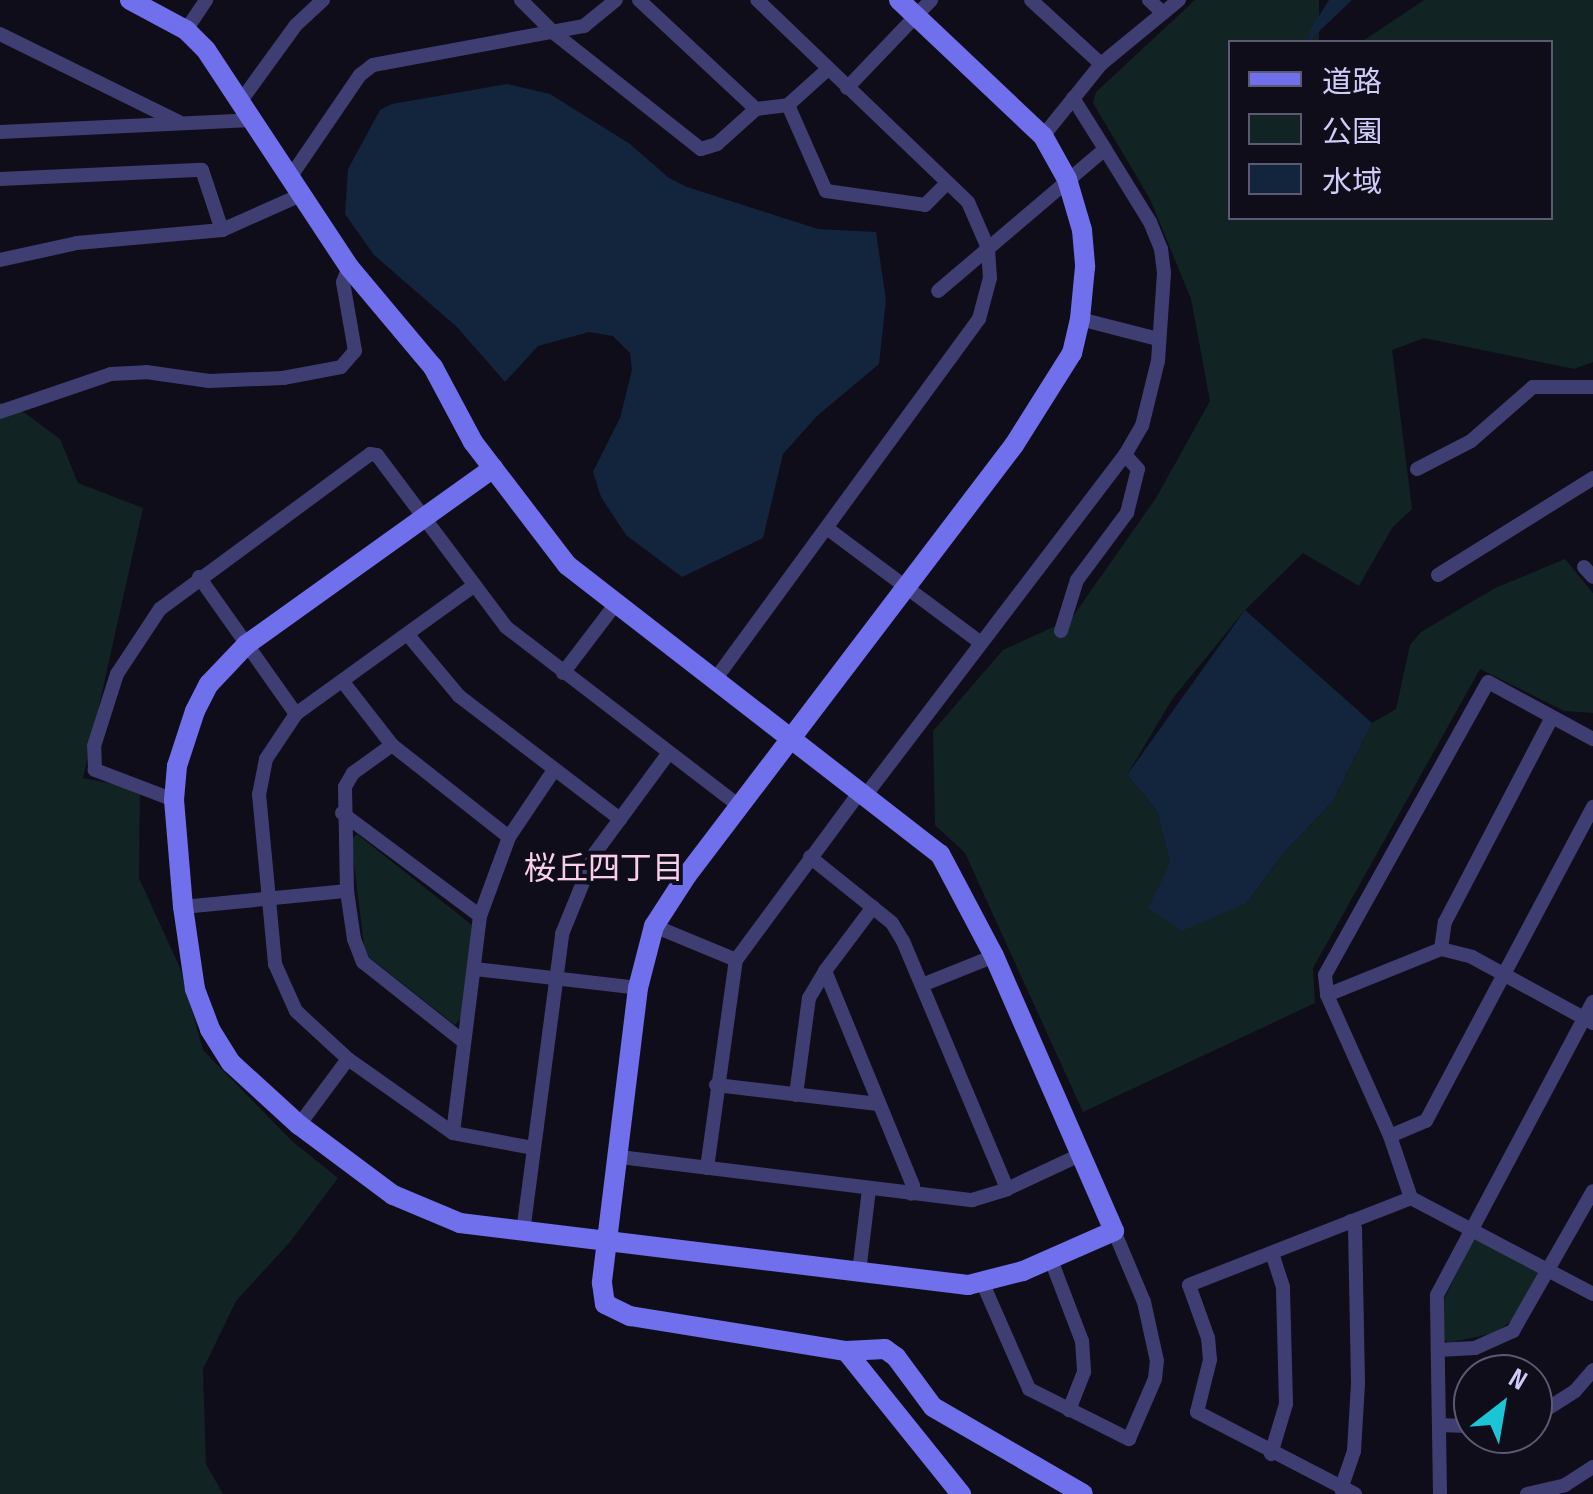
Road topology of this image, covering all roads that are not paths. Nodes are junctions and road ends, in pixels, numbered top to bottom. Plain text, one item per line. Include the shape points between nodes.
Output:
1 (130, 0) edge
2 (206, 0) edge
3 (324, 0) edge
4 (521, 0) edge
5 (616, 0) edge
6 (639, 0) edge
7 (756, 0) edge
8 (899, 0) edge
9 (932, 0) edge
10 (1032, 0) edge
11 (1149, 0) edge
12 (1179, 0) edge
13 (1163, 12) junction
14 (916, 16) junction
15 (186, 30) junction
16 (554, 33) junction
17 (0, 34) edge
18 (1101, 64) junction
19 (828, 69) junction
20 (848, 88) junction
21 (1073, 98) junction
22 (788, 105) junction
23 (756, 109) junction
24 (246, 111) junction
25 (183, 124) junction
26 (0, 132) edge
27 (1043, 136) junction
28 (1105, 149) junction
29 (0, 179) edge
30 (1068, 179) junction
31 (947, 183) junction
32 (297, 185) junction
33 (222, 230) junction
34 (988, 248) junction
35 (0, 260) edge
36 (349, 267) junction
37 (938, 291) dead end
38 (1080, 319) junction
39 (1158, 339) junction
40 (1593, 386) edge
41 (0, 412) edge
42 (1125, 455) junction
43 (493, 468) junction
44 (1417, 469) dead end
45 (1593, 478) edge
46 (424, 519) junction
47 (828, 529) junction
48 (1438, 575) dead end
49 (199, 577) junction
50 (472, 587) junction
51 (907, 588) junction
52 (614, 606) junction
53 (1061, 630) dead end
54 (408, 635) junction
55 (981, 643) junction
56 (246, 645) junction
57 (564, 673) junction
58 (714, 681) junction
59 (343, 682) junction
60 (296, 714) junction
61 (1552, 717) junction
62 (791, 739) junction
63 (1593, 739) edge
64 (392, 745) junction
65 (668, 754) junction
66 (554, 770) junction
67 (862, 794) junction
68 (174, 800) junction
69 (740, 806) junction
70 (1593, 807) edge
71 (342, 813) junction
72 (620, 819) junction
73 (509, 836) junction
74 (810, 857) junction
75 (346, 891) junction
76 (269, 899) junction
77 (873, 906) junction
78 (184, 908) junction
79 (480, 916) junction
80 (654, 926) junction
81 (1441, 949) junction
82 (994, 956) junction
83 (736, 960) junction
84 (475, 969) junction
85 (825, 970) junction
86 (1505, 974) junction
87 (554, 978) junction
88 (922, 985) junction
89 (638, 988) junction
90 (1327, 995) junction
91 (1593, 1002) edge
92 (1589, 1021) edge
93 (464, 1042) junction
94 (348, 1059) junction
95 (716, 1086) junction
96 (796, 1095) junction
97 (878, 1104) junction
98 (299, 1125) junction
99 (453, 1133) junction
100 (1390, 1136) junction
101 (532, 1148) junction
102 (1082, 1154) junction
103 (620, 1157) junction
104 (706, 1168) junction
105 (869, 1189) junction
106 (1007, 1189) junction
107 (1593, 1191) edge
108 (911, 1194) junction
109 (1411, 1198) junction
110 (1351, 1221) junction
111 (1471, 1230) junction
112 (1114, 1231) junction
113 (523, 1232) junction
114 (610, 1241) junction
115 (1272, 1253) junction
116 (1051, 1260) junction
117 (1550, 1271) junction
118 (859, 1272) junction
119 (983, 1284) junction
120 (1593, 1294) edge
121 (1438, 1350) junction
122 (846, 1351) junction
123 (1593, 1370) edge
124 (1553, 1405) edge
125 (1068, 1410) junction
126 (1439, 1425) junction
127 (1453, 1425) edge
128 (1271, 1454) junction
129 (1593, 1467) edge
130 (1348, 1492) edge
131 (960, 1494) edge
132 (1083, 1494) edge
133 (1440, 1494) edge
134 (1526, 1494) edge

1 - 15 street
2 - 15 street
3 - 24 street via 296,25
4 - 16 street
5 - 16 street via 584,26
6 - 23 street
7 - 19 street
8 - 14 street
9 - 14 street
10 - 18 street
11 - 13 street
12 - 13 street
13 - 18 street
14 - 20 street
14 - 27 street
15 - 24 street
16 - 23 street via 701,148 716,144
16 - 32 street via 373,65 360,75
17 - 25 street
18 - 21 street
19 - 20 street
19 - 22 street
20 - 31 street
21 - 27 street
21 - 28 street
22 - 23 street
22 - 31 street via 826,191 924,205
24 - 25 street
24 - 32 street
25 - 26 street
27 - 30 street
28 - 30 street
28 - 39 street via 1160,249
29 - 33 street via 202,170
30 - 34 street
30 - 38 street via 1082,230
31 - 34 street via 968,202
32 - 33 street
32 - 36 street
33 - 35 street via 77,244
34 - 37 street
34 - 47 street via 990,278 979,319
36 - 41 street via 343,282 355,351 342,367 246,380 111,374
36 - 43 street via 433,367
38 - 39 street
38 - 51 street via 1072,354 1053,387
39 - 42 street via 1142,426
40 - 44 street via 1532,387 1471,440
42 - 53 street via 1138,469 1127,513 1077,580
42 - 55 street
43 - 46 street
43 - 52 street via 546,543
45 - 48 street
46 - 49 street via 370,454
46 - 50 street
46 - 56 street
47 - 51 street
47 - 58 street
49 - 56 street
49 - 68 street via 160,609 117,674 94,746 95,770
50 - 54 street
50 - 57 street via 506,627
51 - 55 street
51 - 62 street
52 - 57 street
52 - 58 street
54 - 59 street
54 - 66 street via 460,696
55 - 67 street
56 - 60 street
56 - 68 street via 209,684 195,711
57 - 65 street
58 - 62 street
59 - 60 street
59 - 64 street
60 - 76 street via 266,758 259,794
61 - 63 street
61 - 81 street via 1445,922
61 - 90 street via 1488,682 1325,974
62 - 67 street
62 - 69 street
64 - 71 street via 353,772
64 - 73 street
65 - 69 street
65 - 72 street
66 - 72 street
66 - 73 street
67 - 74 street
67 - 82 street via 940,854
68 - 78 street
69 - 80 street
70 - 86 street
71 - 75 street
71 - 79 street
72 - 87 street via 575,894
73 - 79 street
74 - 77 street
74 - 83 street
75 - 76 street
75 - 93 street via 363,962
76 - 78 street
76 - 94 street via 274,964 284,990 312,1028
77 - 85 street
77 - 88 street via 903,941
78 - 98 street via 194,989 210,1029 231,1063
79 - 84 street
80 - 83 street
80 - 89 street
81 - 86 street
81 - 90 street
82 - 88 street
82 - 102 street
83 - 95 street
84 - 87 street
84 - 93 street
85 - 96 street via 809,998
85 - 97 street
86 - 92 street
86 - 100 street via 1426,1122
87 - 89 street
87 - 101 street
88 - 106 street
89 - 103 street
90 - 100 street
91 - 92 street
92 - 111 street
93 - 99 street
94 - 98 street
94 - 99 street
95 - 96 street
95 - 104 street
96 - 97 street
97 - 108 street via 914,1186
98 - 113 street via 422,1210
99 - 101 street
100 - 109 street
101 - 113 street
102 - 106 street
102 - 112 street
103 - 104 street
103 - 114 street
104 - 105 street
105 - 108 street
105 - 118 street
106 - 108 street via 972,1200
107 - 117 street
109 - 110 street
109 - 111 street
110 - 115 street
110 - 130 street via 1358,1383
111 - 117 street
111 - 121 street via 1437,1294
112 - 116 street
112 - 125 street via 1154,1334 1155,1379 1129,1439
113 - 114 street
114 - 118 street
114 - 122 street via 605,1304 630,1316
115 - 128 street via 1283,1287 1286,1404
115 - 128 street via 1190,1285 1210,1360 1197,1412
116 - 119 street
116 - 125 street via 1082,1341 1084,1372
117 - 120 street
117 - 121 street via 1513,1331 1475,1348
118 - 119 street
119 - 125 street via 1029,1389
121 - 126 street
122 - 131 street
122 - 132 street via 885,1349 932,1407
123 - 124 street
126 - 127 street
126 - 133 street
128 - 130 street
129 - 134 street via 1566,1485

